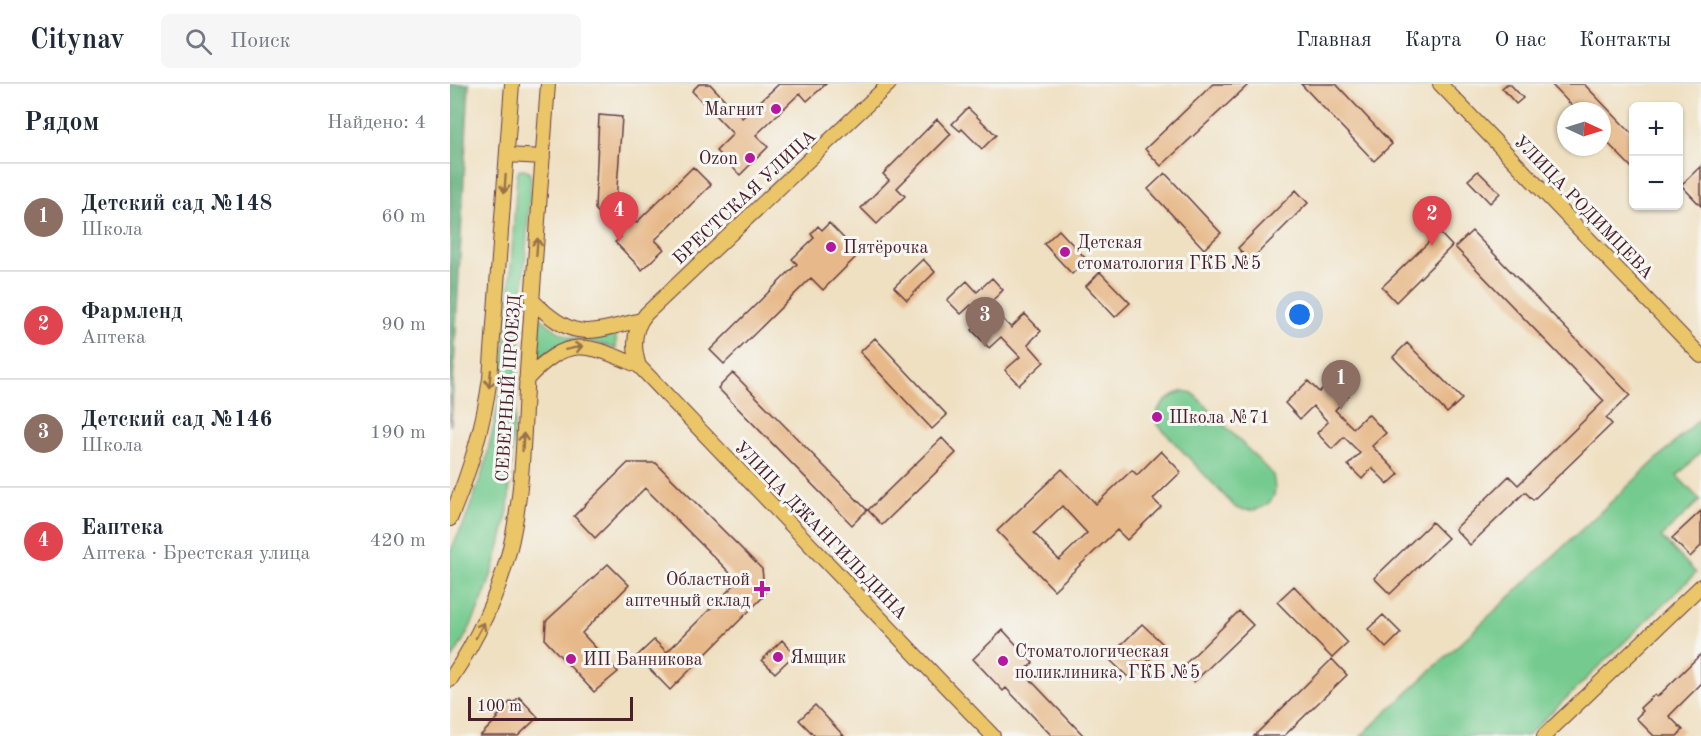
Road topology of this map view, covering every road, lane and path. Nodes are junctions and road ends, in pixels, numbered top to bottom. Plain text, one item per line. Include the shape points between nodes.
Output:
1 (512, 84) edge
2 (548, 84) edge
3 (889, 84) edge
4 (1440, 84) edge
5 (507, 155) junction
6 (543, 157) junction
7 (533, 301) junction
8 (640, 320) junction
9 (1701, 356) edge
10 (639, 366) junction
11 (526, 380) junction
12 (450, 519) edge
13 (1701, 586) edge
14 (450, 680) edge
15 (993, 736) edge
16 (1544, 736) edge

1 - 5 main road, СЕВЕРНЫЙ ПРОЕЗД
2 - 6 main road, СЕВЕРНЫЙ ПРОЕЗД
3 - 8 main road, БРЕСТСКАЯ УЛИЦА
4 - 9 main road, УЛИЦА РОДИМЦЕВА
5 - 6 main road
5 -> 12 main road, СЕВЕРНЫЙ ПРОЕЗД via 485,413
7 -> 6 main road, СЕВЕРНЫЙ ПРОЕЗД
7 - 8 main road via 546,314 578,332
7 - 11 main road, СЕВЕРНЫЙ ПРОЕЗД
8 - 10 main road via 634,342
11 -> 10 main road via 557,354 584,346
10 - 15 main road, УЛИЦА ДЖАНГИЛЬДИНА
14 -> 11 main road, СЕВЕРНЫЙ ПРОЕЗД via 484,621 508,552 523,456
13 - 16 main road

